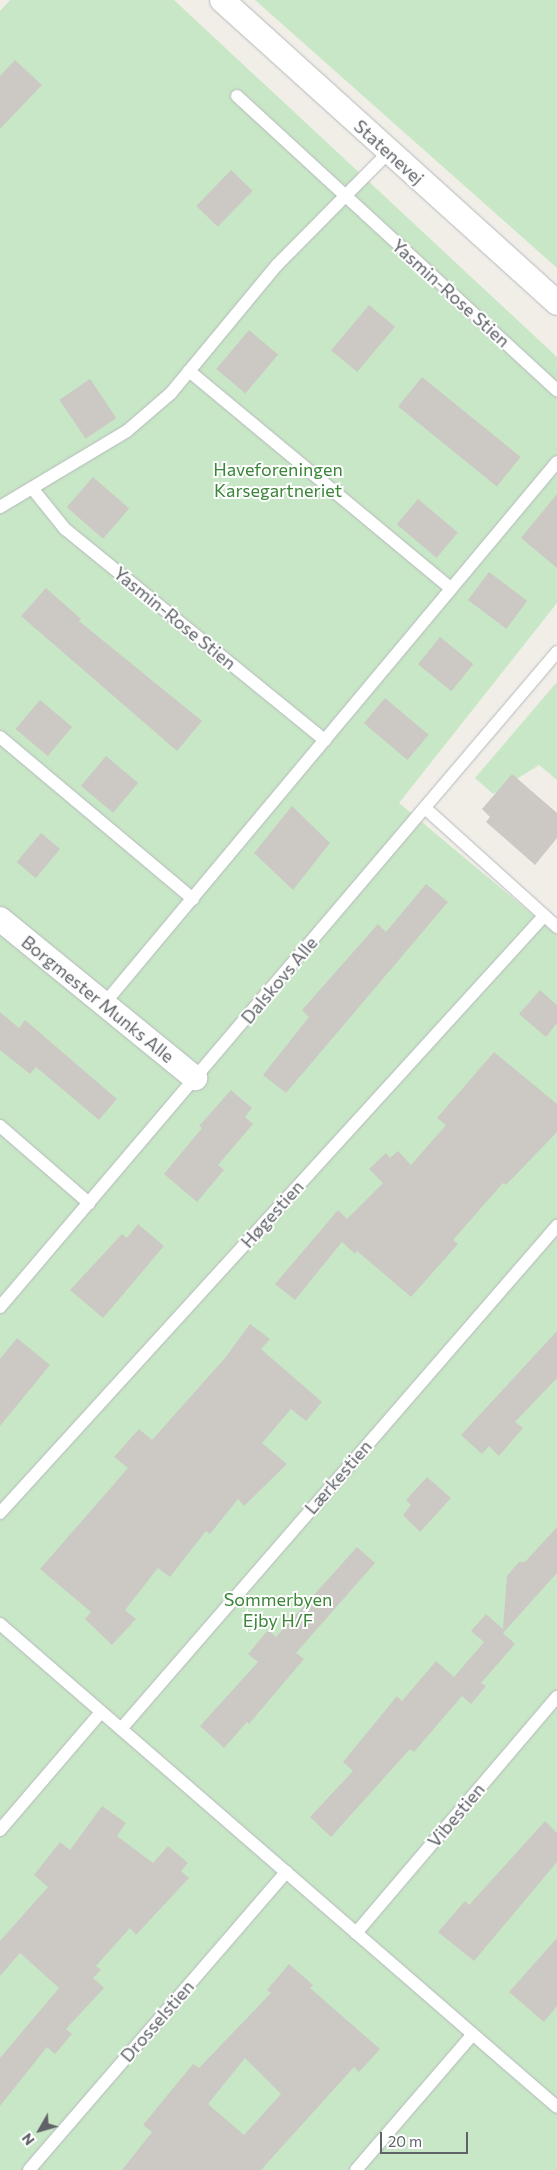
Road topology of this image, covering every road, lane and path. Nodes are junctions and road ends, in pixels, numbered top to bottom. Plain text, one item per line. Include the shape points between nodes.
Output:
1 (222, 0) edge
2 (238, 96) dead end
3 (388, 152) junction
4 (345, 196) junction
5 (557, 303) edge
6 (189, 371) junction
7 (557, 390) edge
8 (557, 462) edge
9 (32, 488) junction
10 (0, 507) edge
11 (450, 588) junction
12 (557, 652) edge
13 (0, 736) edge
14 (325, 740) junction
15 (425, 808) junction
16 (193, 899) junction
17 (544, 916) junction
18 (0, 919) edge
19 (557, 927) edge
20 (104, 1004) junction
21 (195, 1078) junction
22 (0, 1126) edge
23 (89, 1203) junction
24 (557, 1226) edge
25 (0, 1307) edge
26 (0, 1513) edge
27 (0, 1624) edge
28 (557, 1697) edge
29 (101, 1712) junction
30 (121, 1729) junction
31 (0, 1830) edge
32 (286, 1872) junction
33 (356, 1933) junction
34 (473, 2034) junction
35 (555, 2103) edge
36 (29, 2170) edge
37 (356, 2170) edge

1 - 3 street, Statenevej
2 - 4 lane, Yasmin-Rose Stien
3 - 4 lane
3 - 5 street, Statenevej
4 - 6 lane via 277,265
4 - 7 lane, Yasmin-Rose Stien
6 - 9 lane via 170,393 127,431
6 - 11 lane
8 - 11 lane
9 - 10 lane
9 - 14 lane, Yasmin-Rose Stien via 65,529
11 - 14 lane
12 - 15 lane, Dalskovs Alle
13 - 16 lane
14 - 16 lane
15 - 17 lane
15 - 21 lane, Dalskovs Alle
16 - 20 lane
17 - 19 lane
17 - 26 lane, Høgestien
18 - 20 street, Borgmester Munks Alle
20 - 21 street, Borgmester Munks Alle
21 - 23 lane, Dalskovs Alle
22 - 23 lane
23 - 25 lane, Dalskovs Alle
24 - 30 lane, Lærkestien
27 - 29 lane
28 - 33 lane, Vibestien
29 - 30 lane
29 - 31 lane
30 - 32 lane
32 - 33 lane
32 - 36 lane, Drosselstien
33 - 34 lane
34 - 35 lane
34 - 37 lane

